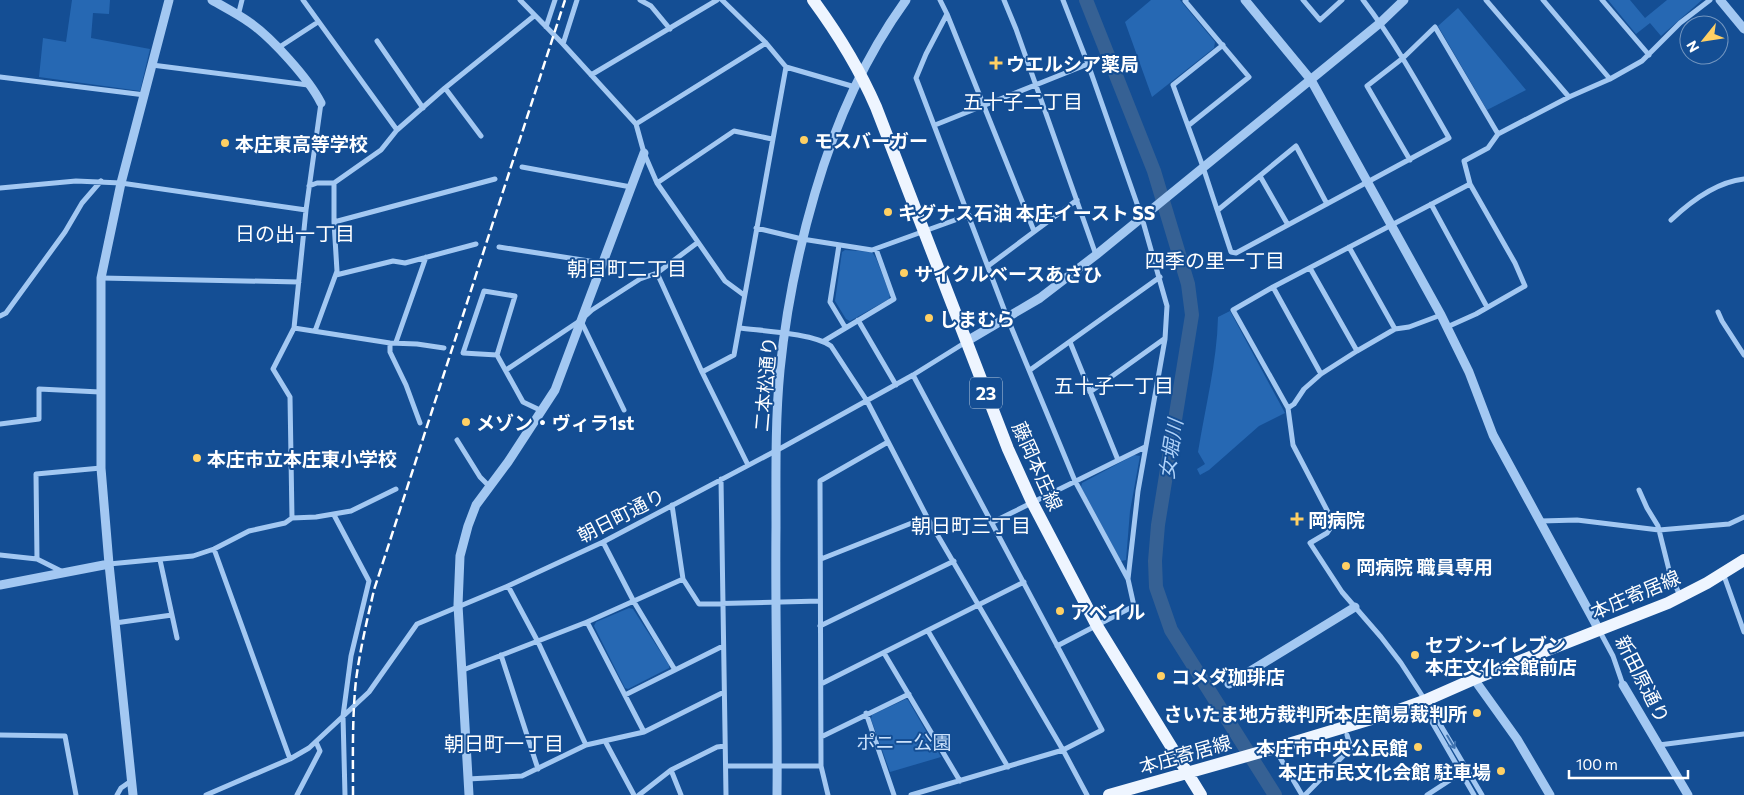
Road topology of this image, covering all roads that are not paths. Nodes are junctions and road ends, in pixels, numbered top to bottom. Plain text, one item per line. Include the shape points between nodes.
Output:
1 (169, 0) edge
2 (212, 0) edge
3 (242, 0) edge
4 (303, 0) edge
5 (520, 0) edge
6 (555, 0) edge
7 (577, 0) edge
8 (640, 0) edge
9 (717, 0) edge
10 (722, 0) edge
11 (813, 0) edge
12 (906, 0) edge
13 (940, 0) edge
14 (1004, 0) edge
15 (1063, 0) edge
16 (1186, 0) edge
17 (1244, 0) edge
18 (1303, 0) edge
19 (1342, 0) edge
20 (1363, 0) edge
21 (1404, 0) edge
22 (1486, 0) edge
23 (1543, 0) edge
24 (1602, 0) edge
25 (1710, 0) edge
26 (1721, 0) edge
27 (947, 14) junction
28 (238, 16) junction
29 (534, 16) junction
30 (318, 22) junction
31 (1380, 23) junction
32 (546, 27) junction
33 (670, 29) junction
34 (1744, 29) edge
35 (377, 41) dead end
36 (766, 43) junction
37 (563, 44) junction
38 (1223, 45) junction
39 (277, 48) junction
40 (1649, 55) junction
41 (1403, 58) junction
42 (1088, 64) junction
43 (152, 65) junction
44 (786, 67) junction
45 (861, 72) junction
46 (591, 75) junction
47 (0, 77) edge
48 (1610, 79) junction
49 (1311, 80) junction
50 (310, 85) junction
51 (1036, 85) junction
52 (855, 87) junction
53 (445, 88) junction
54 (145, 95) junction
55 (1569, 97) junction
56 (321, 103) joint
57 (984, 106) junction
58 (423, 108) junction
59 (636, 124) junction
60 (1188, 124) junction
61 (935, 125) junction
62 (397, 130) junction
63 (1498, 134) junction
64 (481, 136) dead end
65 (772, 139) junction
66 (644, 153) junction
67 (1410, 160) junction
68 (522, 167) dead end
69 (1203, 167) junction
70 (1260, 176) junction
71 (1744, 179) edge
72 (495, 180) dead end
73 (102, 181) junction
74 (121, 183) junction
75 (334, 183) junction
76 (657, 183) junction
77 (1367, 183) junction
78 (1470, 184) junction
79 (309, 186) junction
80 (631, 187) junction
81 (0, 188) edge
82 (1077, 200) junction
83 (1328, 204) junction
84 (1431, 204) junction
85 (306, 210) junction
86 (1218, 210) junction
87 (969, 215) junction
88 (1143, 217) junction
89 (1671, 220) dead end
90 (334, 222) junction
91 (1288, 226) junction
92 (1391, 226) junction
93 (756, 228) junction
94 (924, 230) junction
95 (1034, 231) junction
96 (802, 239) junction
97 (698, 243) junction
98 (476, 244) dead end
99 (839, 245) junction
100 (498, 247) dead end
101 (1349, 247) junction
102 (876, 249) junction
103 (1096, 255) junction
104 (426, 257) junction
105 (602, 264) junction
106 (988, 266) junction
107 (1310, 268) junction
108 (657, 273) junction
109 (336, 275) junction
110 (1160, 277) junction
111 (101, 278) junction
112 (299, 282) junction
113 (1273, 287) junction
114 (744, 295) junction
115 (1488, 308) junction
116 (1718, 312) dead end
117 (1441, 315) junction
118 (0, 316) edge
119 (1007, 317) junction
120 (581, 320) junction
121 (858, 320) junction
122 (845, 327) junction
123 (1447, 327) junction
124 (294, 328) junction
125 (739, 328) junction
126 (1395, 329) junction
127 (315, 332) junction
128 (785, 334) junction
129 (1165, 339) junction
130 (824, 341) junction
131 (966, 341) junction
132 (396, 342) junction
133 (1070, 342) junction
134 (390, 343) junction
135 (444, 348) dead end
136 (1357, 351) junction
137 (497, 355) junction
138 (1744, 355) edge
139 (506, 370) junction
140 (1030, 370) junction
141 (702, 372) junction
142 (1321, 374) junction
143 (913, 375) junction
144 (896, 384) junction
145 (100, 392) junction
146 (1090, 392) junction
147 (866, 401) junction
148 (624, 410) dead end
149 (1289, 410) junction
150 (542, 411) junction
151 (420, 423) dead end
152 (0, 424) edge
153 (458, 440) dead end
154 (888, 442) junction
155 (1145, 447) junction
156 (776, 451) junction
157 (1118, 460) junction
158 (748, 465) junction
159 (101, 468) junction
160 (721, 479) junction
161 (1075, 481) junction
162 (490, 487) junction
163 (396, 489) dead end
164 (1639, 490) dead end
165 (1032, 502) junction
166 (672, 506) junction
167 (334, 515) junction
168 (927, 517) junction
169 (292, 518) junction
170 (1744, 518) edge
171 (1541, 521) junction
172 (993, 522) junction
173 (1659, 530) junction
174 (603, 542) junction
175 (214, 549) junction
176 (0, 555) edge
177 (37, 559) junction
178 (821, 559) junction
179 (160, 560) junction
180 (1744, 560) edge
181 (954, 561) junction
182 (109, 564) junction
183 (64, 572) junction
184 (1723, 573) junction
185 (682, 579) junction
186 (1128, 579) junction
187 (1024, 582) junction
188 (0, 585) edge
189 (508, 586) junction
190 (1680, 596) junction
191 (820, 601) junction
192 (634, 602) junction
193 (776, 602) junction
194 (722, 604) junction
195 (458, 605) junction
196 (980, 606) junction
197 (1356, 607) junction
198 (172, 614) junction
199 (587, 622) junction
200 (115, 623) junction
201 (820, 626) junction
202 (1097, 626) junction
203 (1600, 630) junction
204 (928, 631) junction
205 (1744, 632) edge
206 (177, 638) dead end
207 (538, 642) junction
208 (723, 646) junction
209 (1057, 646) junction
210 (884, 653) junction
211 (501, 656) junction
212 (463, 670) junction
213 (675, 670) junction
214 (1474, 679) junction
215 (821, 684) junction
216 (1229, 684) dead end
217 (1623, 684) joint
218 (724, 692) junction
219 (909, 694) junction
220 (625, 695) junction
221 (1424, 701) junction
222 (866, 714) junction
223 (343, 716) junction
224 (644, 732) junction
225 (0, 734) edge
226 (1744, 734) edge
227 (1347, 735) dead end
228 (822, 737) junction
229 (605, 741) junction
230 (316, 742) junction
231 (1659, 745) junction
232 (586, 746) junction
233 (725, 746) junction
234 (1274, 748) junction
235 (1064, 750) junction
236 (290, 759) junction
237 (777, 765) junction
238 (726, 766) junction
239 (821, 766) junction
240 (1008, 767) junction
241 (538, 769) junction
242 (1467, 769) junction
243 (671, 770) junction
244 (1461, 772) junction
245 (1187, 773) junction
246 (468, 779) junction
247 (132, 780) junction
248 (960, 781) junction
249 (928, 793) edge
250 (76, 795) edge
251 (117, 795) edge
252 (133, 795) edge
253 (206, 795) edge
254 (297, 795) edge
255 (345, 795) edge
256 (469, 795) edge
257 (634, 795) edge
258 (639, 795) edge
259 (681, 795) edge
260 (726, 795) edge
261 (777, 795) edge
262 (828, 795) edge
263 (894, 795) edge
264 (911, 795) edge
265 (1087, 795) edge
266 (1109, 795) edge
267 (1201, 795) edge
268 (1304, 795) edge
269 (1427, 795) edge
270 (1474, 795) edge
271 (1482, 795) edge
272 (1550, 795) edge
273 (1688, 795) edge

1 - 43 street
2 - 28 street
3 - 28 street
4 - 30 street
5 - 29 street
6 - 32 street
7 - 37 street
8 - 33 street via 651,6
9 - 33 street
10 - 36 street
11 - 45 main road, 藤岡本庄線 / 23
12 - 45 street, 二本松通り
13 - 27 street
14 - 51 street
15 - 42 street
16 - 38 street
17 - 49 street
18 - 19 street via 1320,20
20 - 31 street
21 - 31 street
22 - 55 street
23 - 48 street
24 - 40 street
25 - 40 street via 1680,23
26 - 34 street
27 - 57 street
27 - 61 street via 916,78
28 - 39 street via 257,28
29 - 32 street
29 - 53 street
30 - 39 street
30 - 62 street
31 - 41 street
31 - 49 street
32 - 37 street
33 - 46 street
35 - 58 street
36 - 44 street
36 - 59 street
37 - 46 street
38 - 60 street via 1173,85
38 - 60 street via 1249,77
39 - 50 street
40 - 48 street
41 - 63 street via 1435,27
41 - 67 street via 1368,86
41 - 67 street via 1450,138
42 - 51 street
42 - 88 street
43 - 50 street
43 - 54 street
44 - 52 street
44 - 65 street
45 - 52 street, 二本松通り
45 - 94 main road, 藤岡本庄線 / 23
46 - 59 street
47 - 54 street
48 - 55 street
49 - 69 street
49 - 77 street
50 - 56 street
51 - 57 street
51 - 82 street
52 - 96 street, 二本松通り via 827,152
53 - 58 street
53 - 64 street
54 - 74 street
55 - 63 street
56 - 79 street
57 - 61 street
57 - 95 street
58 - 62 street
59 - 66 street
60 - 69 street
61 - 87 street
62 - 75 street via 381,150
63 - 78 street via 1488,148 1464,161
65 - 76 street via 734,131
65 - 93 street
66 - 76 street
66 - 80 street
67 - 77 street
68 - 80 street
69 - 86 street
69 - 88 street
70 - 83 street via 1296,146
70 - 86 street
70 - 91 street
71 - 89 street via 1726,182 1711,190
72 - 90 street
73 - 74 street
73 - 81 street
73 - 118 street via 82,203 6,314
74 - 85 street
74 - 111 street
75 - 79 street
75 - 90 street
76 - 97 street
77 - 83 street
77 - 92 street
78 - 84 street
78 - 115 street via 1525,286
79 - 85 street
80 - 105 street
82 - 95 street
82 - 103 street
83 - 91 street
84 - 92 street
84 - 115 street
85 - 112 street
86 - 91 street via 1231,252 1236,253
87 - 94 street
87 - 106 street
88 - 103 street
88 - 110 street
90 - 109 street
92 - 101 street
92 - 117 street
93 - 96 street
93 - 114 street
94 - 102 street
94 - 131 main road, 藤岡本庄線 / 23
95 - 106 street
96 - 99 street
96 - 128 street, 二本松通り
97 - 108 street
97 - 114 street via 725,281
98 - 104 street
99 - 102 street
99 - 122 street via 830,302
100 - 105 street
101 - 107 street
101 - 126 street
102 - 121 street via 894,299
103 - 119 street via 1040,298
104 - 109 street via 405,263 393,261
104 - 132 street
105 - 120 street
106 - 119 street
107 - 113 street
107 - 136 street
108 - 120 street via 640,279
108 - 141 street
109 - 127 street
110 - 129 street via 1167,306
110 - 133 street
111 - 112 street
111 - 145 street
112 - 124 street
113 - 142 street
113 - 149 street via 1233,310
114 - 125 street
115 - 123 street
116 - 138 street
117 - 123 street
117 - 126 street
119 - 131 street
119 - 140 street
120 - 139 street
120 - 148 street
120 - 150 street via 555,390
121 - 122 street
121 - 144 street
122 - 130 street
123 - 171 street via 1469,372 1493,435
124 - 127 street
124 - 169 street via 273,369 290,397
125 - 128 street
125 - 141 street via 734,355
126 - 136 street
127 - 134 street
128 - 130 street
128 - 156 street, 二本松通り
129 - 146 street
129 - 155 street
130 - 147 street
131 - 143 street, 朝日町通り
131 - 165 main road, 藤岡本庄線 / 23
132 - 134 street
132 - 135 street
133 - 140 street
133 - 146 street
134 - 151 street via 390,352
136 - 142 street
137 - 137 street via 515,296 484,291 463,353
137 - 139 street
139 - 150 street via 523,402
140 - 161 street
141 - 158 street
142 - 149 street via 1304,389
143 - 144 street, 朝日町通り
143 - 172 street
144 - 147 street, 朝日町通り
145 - 152 street via 39,389 40,419
145 - 159 street
146 - 157 street
147 - 154 street
147 - 156 street, 朝日町通り
149 - 197 street via 1293,445 1329,514 1331,527 1310,543 1342,592
150 - 162 street
153 - 162 street via 480,477
154 - 168 street
154 - 178 street via 820,481
155 - 157 street
155 - 186 street
156 - 158 street, 朝日町通り
156 - 193 street, 二本松通り
157 - 161 street
158 - 160 street, 朝日町通り
159 - 177 street via 36,474
159 - 182 street
160 - 166 street, 朝日町通り
160 - 194 street
161 - 165 street
161 - 186 street
162 - 195 street via 476,505 468,526 460,556
163 - 167 street via 351,511
164 - 173 street
165 - 172 street
165 - 202 main road, 藤岡本庄線 / 23
166 - 174 street, 朝日町通り
166 - 185 street
167 - 169 street
167 - 223 street via 369,581 351,656
168 - 178 street
168 - 181 street
169 - 175 street via 285,523 249,531
170 - 173 street via 1729,524
171 - 173 street via 1577,520
171 - 203 street
172 - 187 street
173 - 190 street via 1669,570
174 - 189 street, 朝日町通り
174 - 192 street
175 - 179 street via 193,556
175 - 236 street
176 - 177 street
177 - 183 street
178 - 191 street
179 - 182 street
179 - 198 street
180 - 184 main road, 本庄寄居線
181 - 196 street
181 - 201 street
182 - 183 street
182 - 200 street
183 - 188 street
184 - 190 main road, 本庄寄居線
184 - 205 street
185 - 192 street
185 - 194 street via 699,604
186 - 202 street via 1134,606
187 - 196 street
187 - 209 street
189 - 195 street, 朝日町通り
189 - 207 street
190 - 203 main road, 本庄寄居線
191 - 193 street
191 - 201 street
192 - 199 street
192 - 213 street
193 - 194 street
193 - 237 street, 二本松通り
194 - 208 street
195 - 212 street
195 - 223 street, 朝日町通り via 418,624 369,692
196 - 204 street
196 - 235 street
197 - 216 street
197 - 221 street via 1401,663
198 - 200 street
198 - 206 street
199 - 207 street
199 - 220 street
200 - 247 street
201 - 215 street
202 - 209 street
202 - 245 main road, 藤岡本庄線 / 23
203 - 214 main road, 本庄寄居線
203 - 217 street, 新田原通り
204 - 210 street
204 - 240 street
207 - 211 street
207 - 232 street
208 - 213 street
208 - 218 street
209 - 235 street via 1102,730
210 - 215 street
210 - 219 street
211 - 212 street
211 - 241 street
212 - 246 street
213 - 220 street
214 - 221 main road, 本庄寄居線
214 - 272 street via 1517,739
215 - 228 street
217 - 231 street, 新田原通り
218 - 224 street
218 - 233 street
219 - 222 street
219 - 248 street
220 - 224 street
221 - 234 main road, 本庄寄居線
221 -> 242 street
221 - 244 street via 1429,717
222 - 228 street
222 - 263 street
223 - 230 street, 朝日町通り
223 - 255 street
224 - 229 street
225 - 250 street via 65,736
226 - 231 street
227 - 268 street via 1351,748
228 - 239 street
229 - 232 street
229 - 257 street
230 - 236 street, 朝日町通り
230 - 254 street via 320,752
231 - 273 street, 新田原通り
232 - 241 street
233 - 238 street
233 - 243 street
234 - 245 main road, 本庄寄居線
234 - 268 street
235 - 240 street
235 - 265 street
236 - 253 street, 朝日町通り
237 - 238 street
237 - 239 street
237 - 261 street, 二本松通り
238 - 260 street
239 - 262 street
240 - 248 street
241 - 246 street via 522,776
242 - 244 street
242 - 271 street
243 - 258 street
243 - 259 street
244 - 269 street
244 - 270 street
245 - 266 main road, 本庄寄居線
245 - 267 main road, 藤岡本庄線 / 23
246 - 256 street
247 - 251 street
247 - 252 street
248 - 249 street
249 - 264 street

